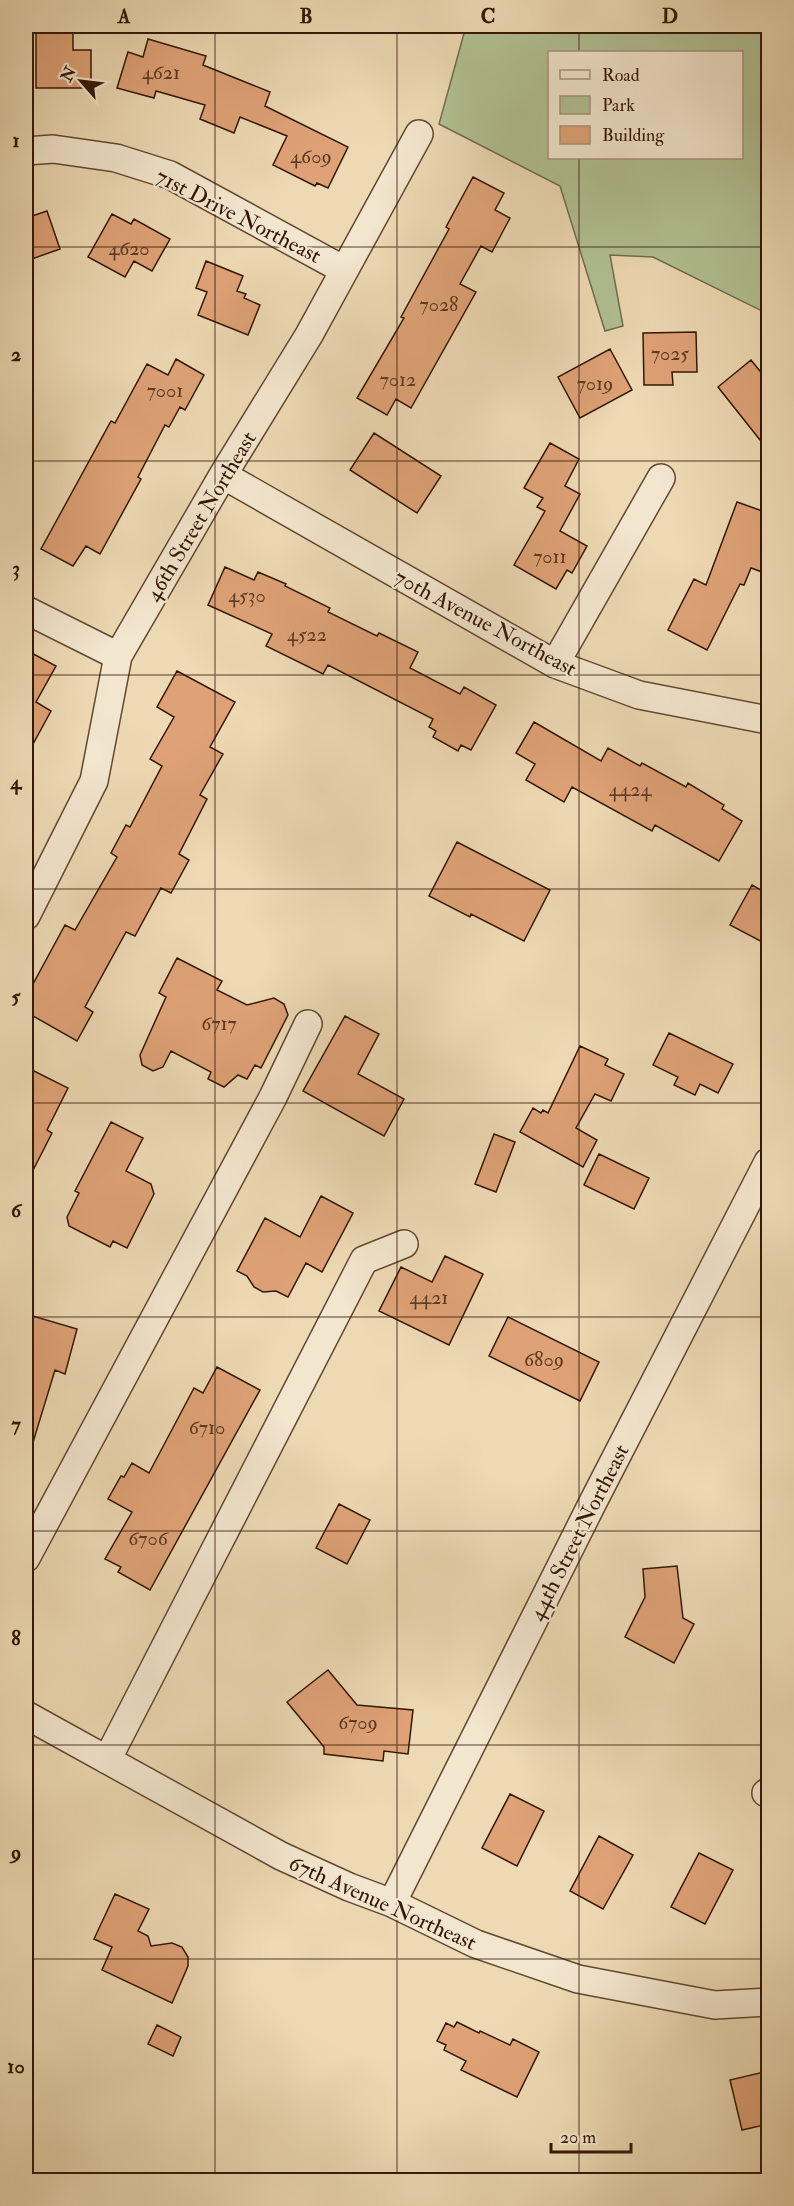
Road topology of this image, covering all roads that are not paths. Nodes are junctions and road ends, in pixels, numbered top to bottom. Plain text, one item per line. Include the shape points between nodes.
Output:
1 (419, 134) dead end
2 (26, 151) edge
3 (344, 270) junction
4 (223, 475) junction
5 (661, 478) dead end
6 (26, 610) edge
7 (118, 656) junction
8 (555, 664) junction
9 (768, 720) edge
10 (26, 916) edge
11 (308, 1024) dead end
12 (768, 1162) edge
13 (404, 1245) dead end
14 (26, 1558) edge
15 (26, 1715) edge
16 (106, 1760) junction
17 (392, 1903) junction
18 (768, 2002) edge

1 - 3 street, 46th Street Northeast
2 - 3 street, 71st Drive Northeast via 53,150 116,158 170,175
3 - 4 street, 46th Street Northeast
4 - 7 street, 46th Street Northeast
4 - 8 street, 70th Avenue Northeast
5 - 8 street
6 - 7 street
7 - 10 street, 46th Street Northeast via 94,781
8 - 9 street, 70th Avenue Northeast via 639,695
11 - 14 street via 273,1097
12 - 17 street, 44th Street Northeast
13 - 16 street via 364,1260
15 - 16 street, 67th Avenue Northeast
16 - 17 street, 67th Avenue Northeast via 281,1856
17 - 18 street, 67th Avenue Northeast via 476,1944 578,1979 715,2005

